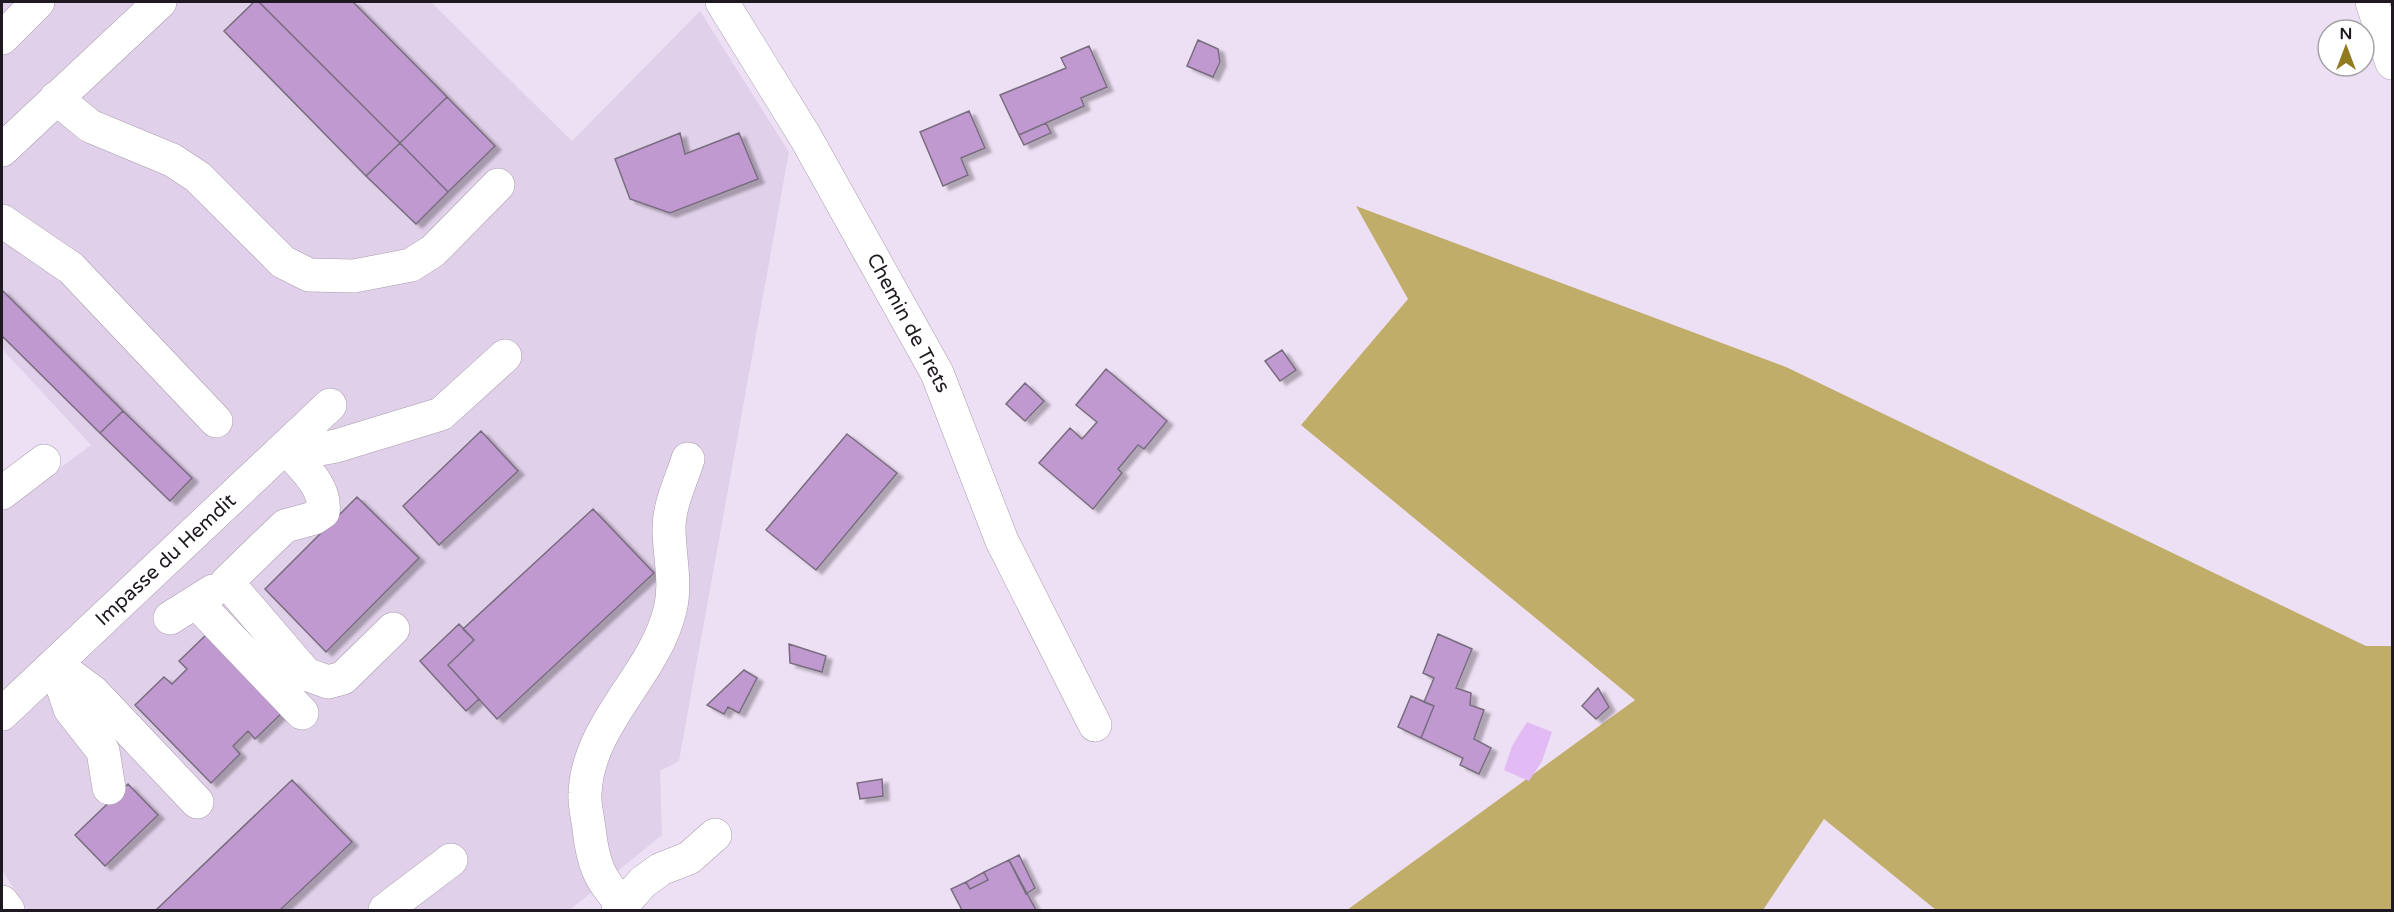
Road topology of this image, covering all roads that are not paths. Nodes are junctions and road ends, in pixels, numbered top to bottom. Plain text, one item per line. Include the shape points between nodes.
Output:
1 (38, 2) edge
2 (160, 2) edge
3 (722, 2) edge
4 (2372, 2) edge
5 (2, 38) edge
6 (2392, 63) edge
7 (56, 98) junction
8 (2, 150) edge
9 (498, 185) dead end
10 (2, 221) edge
11 (505, 356) dead end
12 (330, 405) dead end
13 (216, 421) dead end
14 (286, 447) junction
15 (688, 459) dead end
16 (44, 461) dead end
17 (2, 493) edge
18 (227, 582) junction
19 (393, 629) dead end
20 (55, 664) junction
21 (302, 713) dead end
22 (2, 714) edge
23 (1095, 725) dead end
24 (109, 788) dead end
25 (197, 802) dead end
26 (715, 835) dead end
27 (452, 860) dead end
28 (2, 902) edge
29 (621, 908) edge
30 (8, 910) edge
31 (385, 910) edge

1 - 5 street
2 - 7 street
3 - 23 street, Chemin de Trets via 806,138 938,373 1002,541
4 - 6 street
7 - 8 street
7 - 9 street via 90,126 171,160 198,177 283,262 309,275 354,276 411,265 433,251
10 - 13 street via 71,268
11 - 14 street via 441,414 336,447 309,451
12 - 14 street, Impasse du Hemdit
14 - 18 street via 321,489 323,512 285,526
14 - 20 street, Impasse du Hemdit
15 - 29 street via 672,505 669,527 674,582 671,609 662,635 605,728 590,761 585,794 597,871
16 - 17 street
18 - 19 street via 306,674 327,682 343,678
18 - 21 street via 183,610
20 - 22 street, Impasse du Hemdit
20 - 24 street via 70,709 102,751
20 - 25 street via 93,692
26 - 29 street via 689,858 661,869 643,882
27 - 31 street
28 - 30 street

